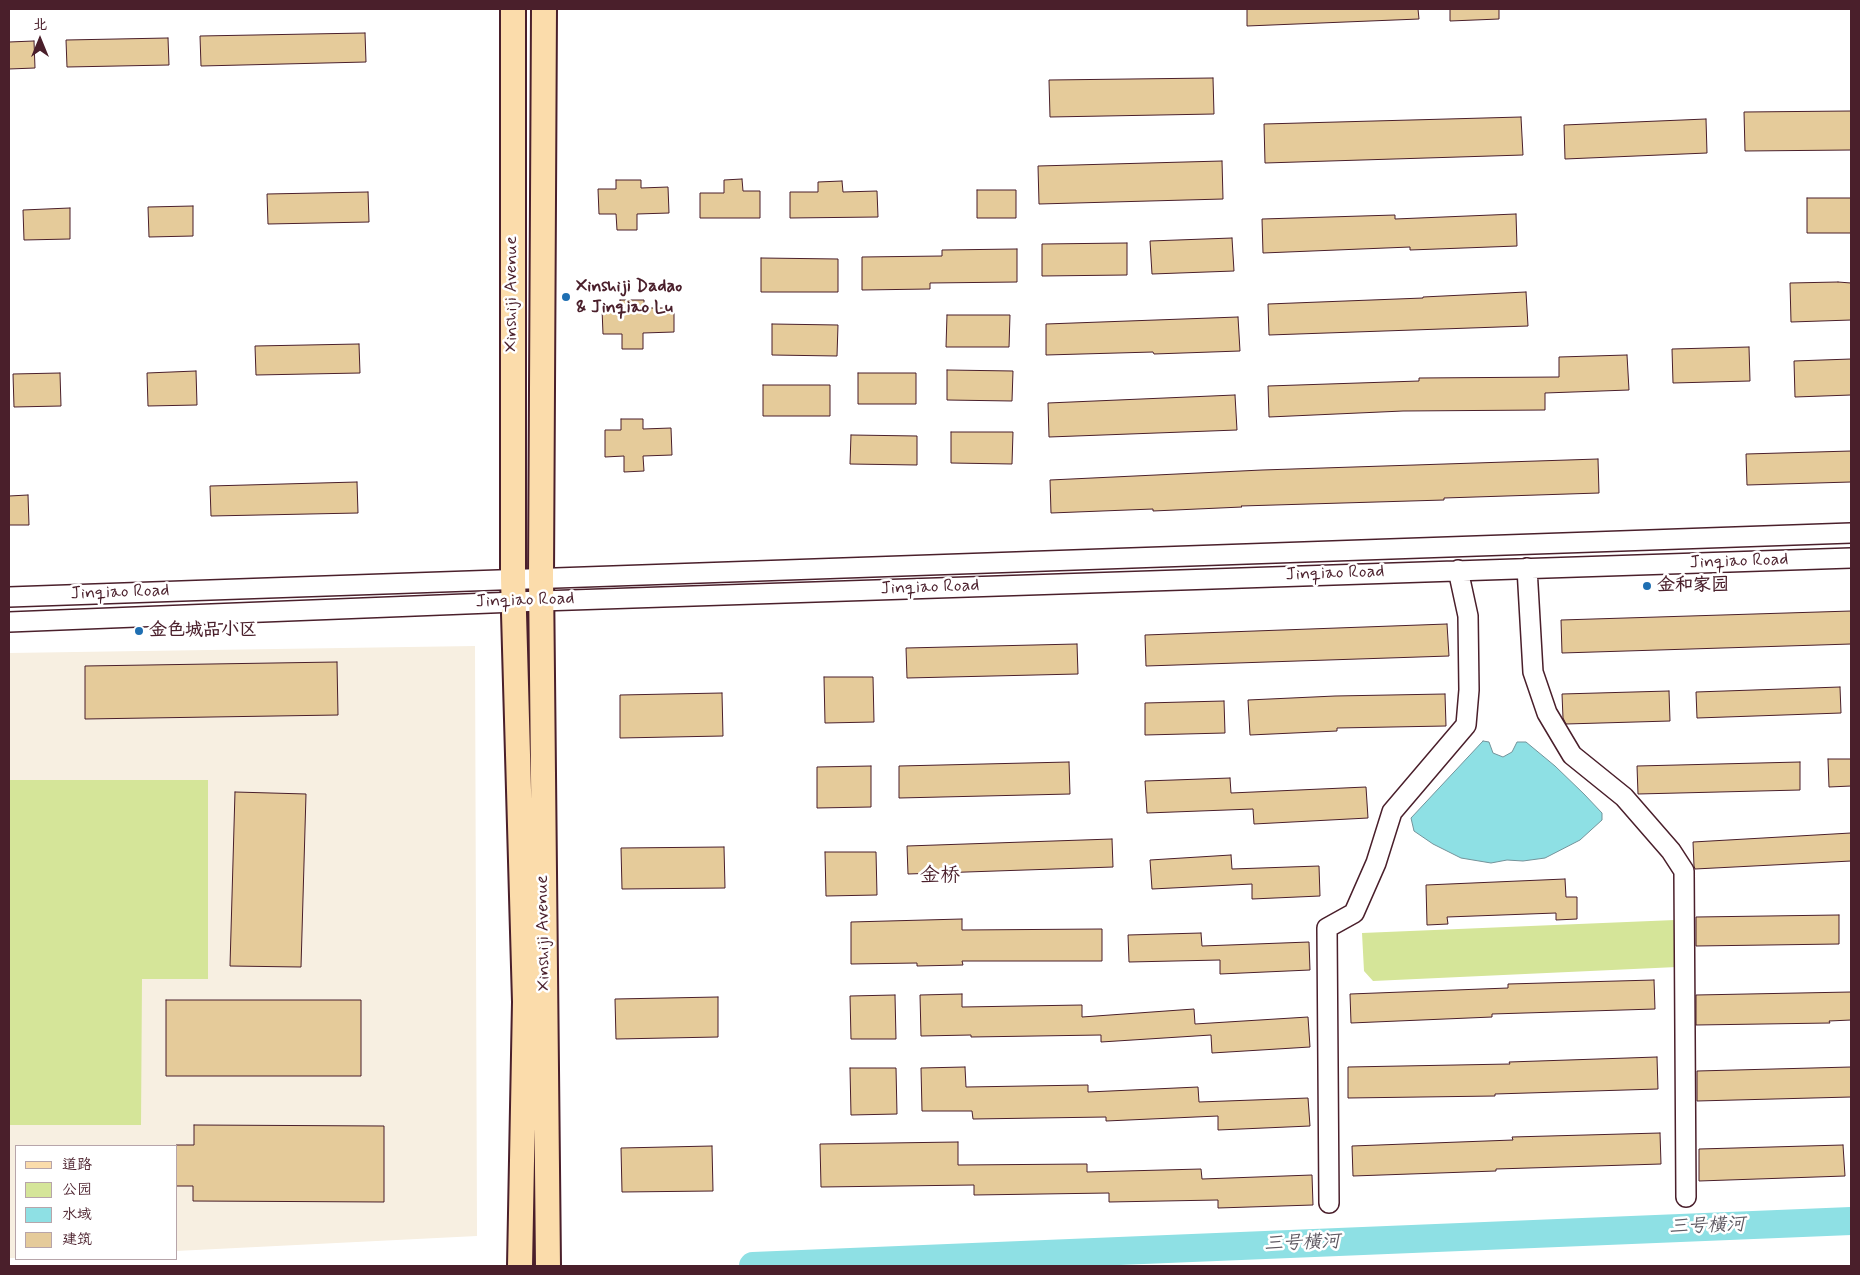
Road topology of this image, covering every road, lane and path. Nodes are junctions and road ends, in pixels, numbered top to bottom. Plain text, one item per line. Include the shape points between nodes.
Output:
1 (513, 9) edge
2 (544, 9) edge
3 (1851, 533) edge
4 (1851, 558) edge
5 (1528, 568) junction
6 (1458, 570) junction
7 (541, 577) junction
8 (513, 578) junction
9 (9, 597) edge
10 (541, 601) junction
11 (514, 602) junction
12 (9, 622) edge
13 (1686, 1197) dead end
14 (1329, 1203) dead end
15 (520, 1266) edge
16 (548, 1266) edge

1 - 8 main road, Xinshiji Avenue
2 - 7 main road, Xinshiji Avenue
3 - 7 street, Jinqiao Road
4 - 5 street, Jinqiao Road
5 - 6 street, Jinqiao Road
5 - 13 street via 1533,672 1547,713 1572,755 1624,797 1684,871
6 - 10 street, Jinqiao Road
6 - 14 street via 1468,616 1466,725 1392,812 1376,863 1354,913 1327,928
7 - 8 street, Jinqiao Road
7 - 10 main road, Xinshiji Avenue
8 - 9 street, Jinqiao Road
8 - 11 main road, Xinshiji Avenue
10 - 11 street, Jinqiao Road
10 - 16 main road, Xinshiji Avenue
11 - 12 street, Jinqiao Road
11 - 15 main road, Xinshiji Avenue via 525,1002

